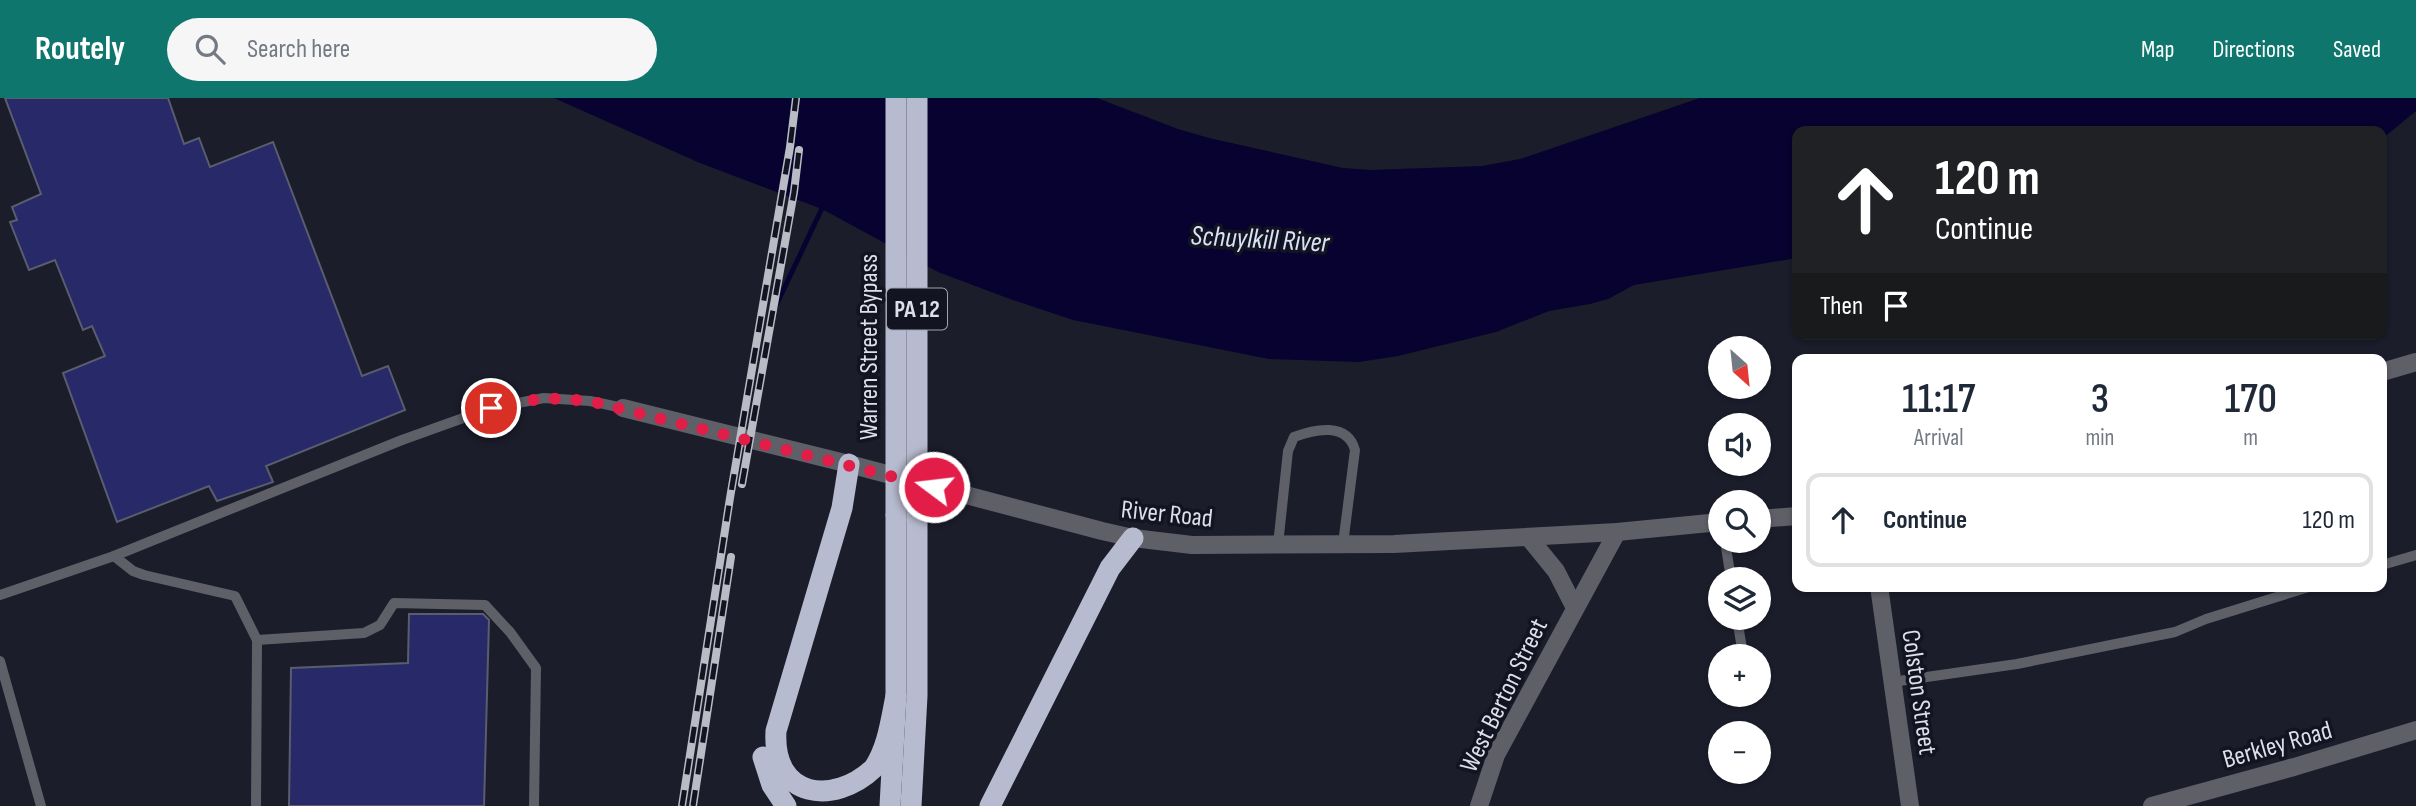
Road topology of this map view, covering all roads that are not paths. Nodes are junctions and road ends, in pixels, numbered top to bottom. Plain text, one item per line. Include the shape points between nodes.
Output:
1 (896, 98) edge
2 (917, 98) edge
3 (2416, 362) edge
4 (2387, 371) edge
5 (623, 408) joint
6 (849, 464) junction
7 (1792, 516) edge
8 (1771, 518) edge
9 (1708, 523) edge
10 (1617, 533) junction
11 (1133, 538) junction
12 (1529, 538) junction
13 (1343, 544) junction
14 (1278, 545) junction
15 (2416, 555) edge
16 (114, 556) junction
17 (2387, 564) edge
18 (1880, 592) edge
19 (2293, 592) edge
20 (0, 595) edge
21 (1576, 608) junction
22 (257, 640) junction
23 (0, 661) edge
24 (1892, 682) junction
25 (896, 696) junction
26 (2416, 730) edge
27 (916, 741) junction
28 (41, 806) edge
29 (256, 806) edge
30 (534, 806) edge
31 (786, 806) edge
32 (890, 806) edge
33 (911, 806) edge
34 (925, 806) edge
35 (990, 806) edge
36 (1006, 806) edge
37 (1479, 806) edge
38 (1910, 806) edge
39 (2152, 806) edge

1 - 25 highway, Warren Street Bypass / PA 12, bridge
2 - 27 highway, Warren Street Bypass / PA 12, bridge
3 - 4 street
5 - 6 street, River Road
5 - 16 lane via 544,398 491,408
6 - 11 street, River Road
6 - 25 highway via 842,508 776,731 777,757 788,782 804,795 824,800 857,787 882,754
6 - 31 highway via 830,504 763,729 767,773
7 - 8 street
9 - 10 street, River Road
10 - 12 street, River Road
10 - 21 street, West Berton Street
11 - 14 street, River Road via 1192,545
11 - 35 highway via 1110,568
11 - 36 highway via 1122,575
12 - 13 street, River Road
12 - 21 street, West Berton Street via 1556,570
13 - 14 street, River Road
13 - 14 lane via 1355,450 1344,434 1320,429 1294,437 1288,451
15 - 17 lane
16 - 20 lane
16 - 22 lane via 144,575 235,596
18 - 24 street, Colston Street
19 - 24 lane via 2175,632 2017,664
21 - 37 street, West Berton Street via 1496,755
22 - 29 lane
22 - 30 lane via 363,633 380,625 394,603 485,605 536,668
23 - 28 lane
24 - 38 street, Colston Street
25 - 32 highway, Warren Street Bypass / PA 12
26 - 39 street, Berkley Road
27 - 33 highway, Warren Street Bypass / PA 12
27 - 34 highway

